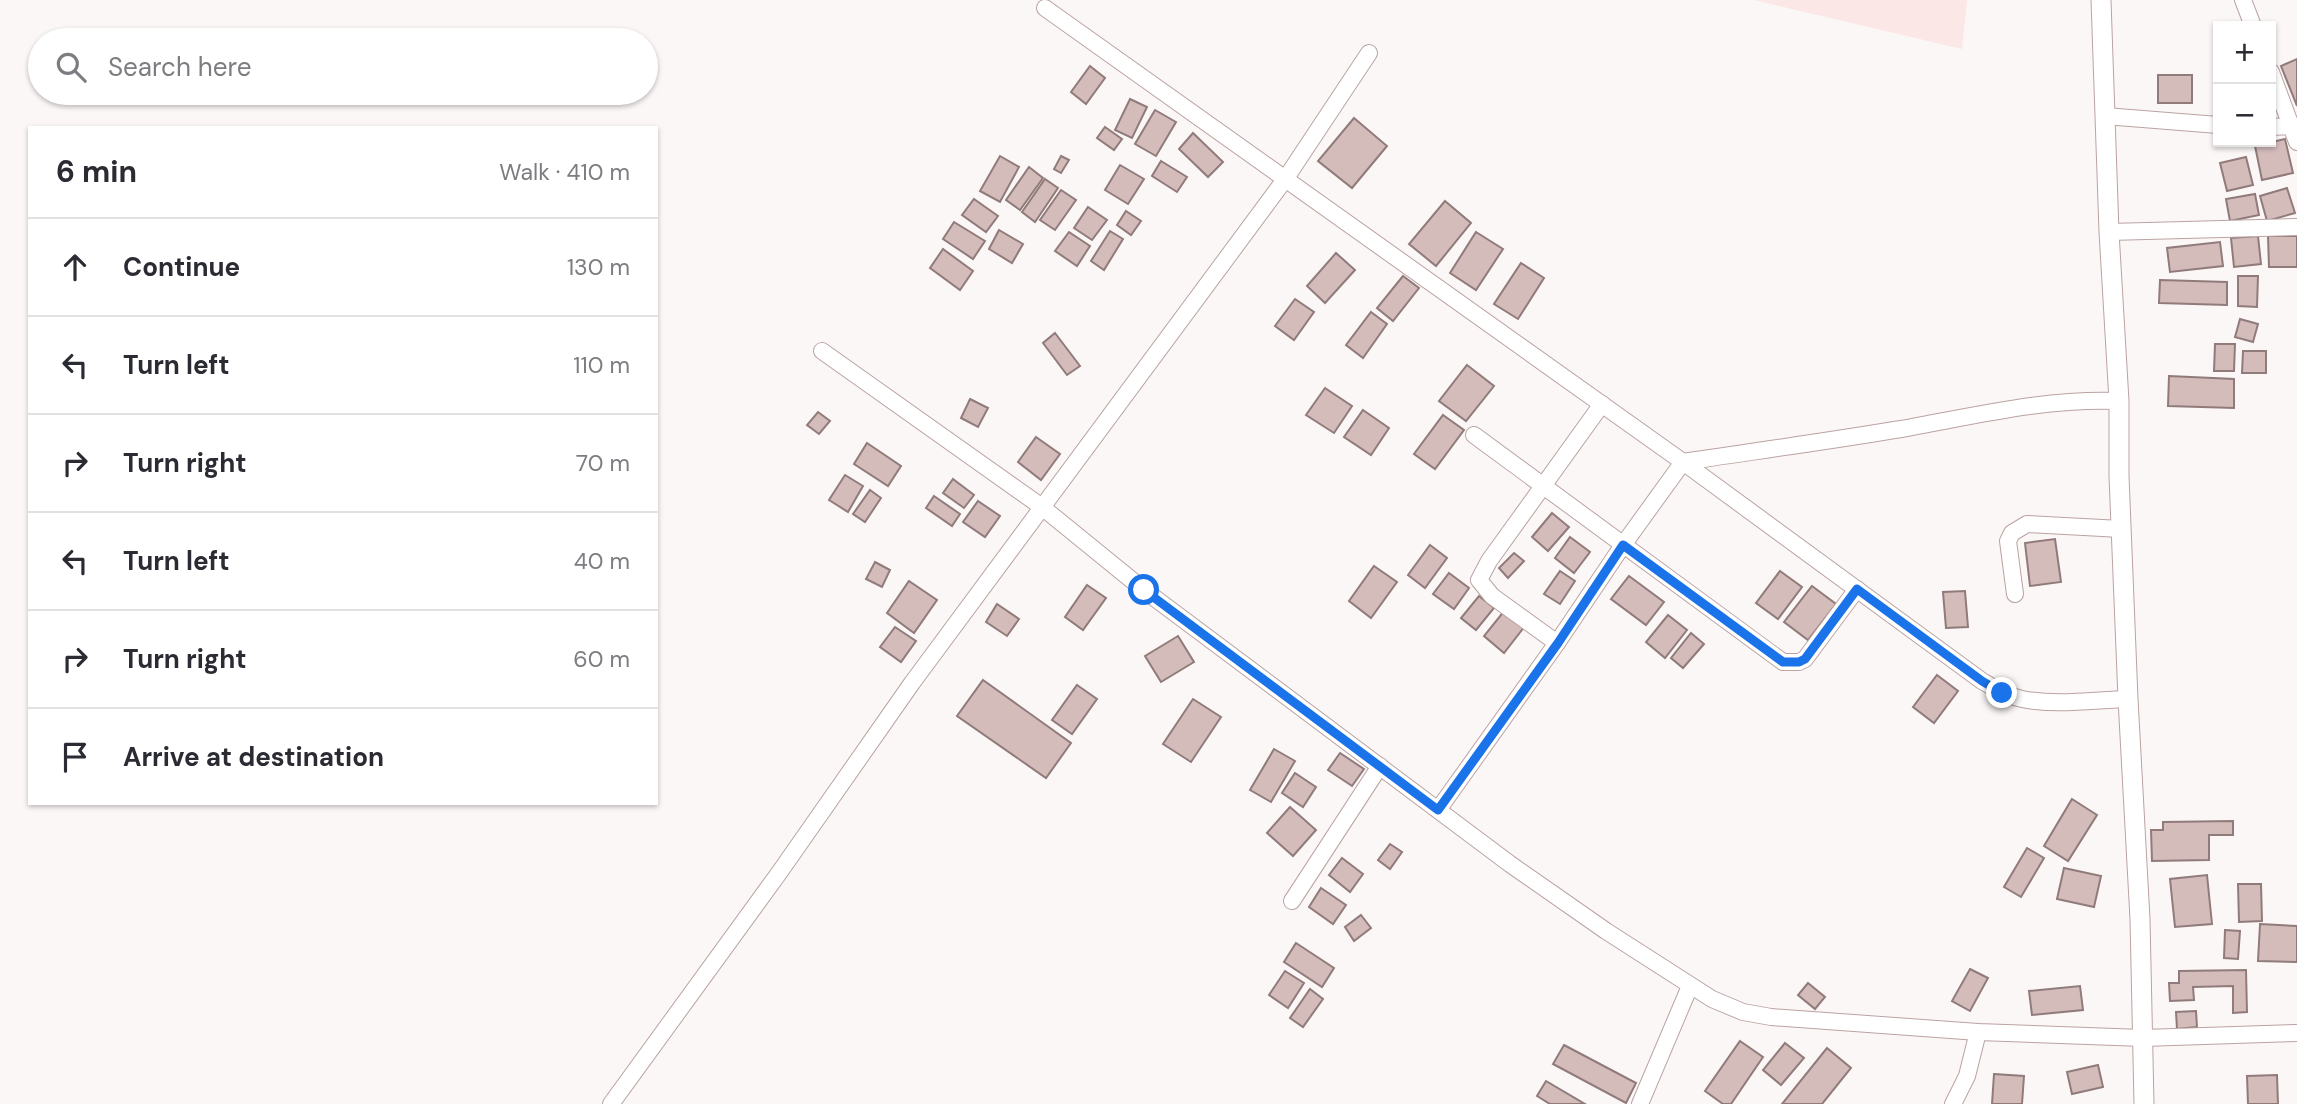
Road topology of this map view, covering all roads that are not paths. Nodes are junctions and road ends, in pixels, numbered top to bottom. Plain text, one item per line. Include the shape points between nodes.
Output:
1 (2101, 0) edge
2 (2243, 0) edge
3 (1045, 8) dead end
4 (2251, 21) edge
5 (1369, 53) dead end
6 (2276, 84) edge
7 (2105, 116) junction
8 (2213, 125) edge
9 (2276, 128) edge
10 (2296, 132) edge
11 (1286, 178) junction
12 (2297, 227) edge
13 (2109, 232) junction
14 (822, 351) dead end
15 (2119, 401) junction
16 (1602, 404) junction
17 (1474, 435) dead end
18 (1683, 462) junction
19 (1542, 487) junction
20 (1042, 506) junction
21 (2121, 529) junction
22 (1623, 545) junction
23 (1857, 589) junction
24 (2015, 594) dead end
25 (1558, 643) junction
26 (2128, 699) junction
27 (1380, 766) junction
28 (1438, 810) junction
29 (1292, 901) dead end
30 (1690, 986) junction
31 (1978, 1032) junction
32 (2297, 1033) edge
33 (2143, 1038) junction
34 (611, 1104) edge
35 (1640, 1104) edge
36 (1954, 1104) edge
37 (2144, 1104) edge

1 - 7 street
2 - 4 street
3 - 11 street
5 - 11 street
6 - 10 street
7 - 8 street
7 - 13 street
9 - 10 street
11 - 16 street
11 - 20 street
12 - 13 street
13 - 15 street
14 - 20 street
15 - 18 street via 2052,402
15 - 21 street
16 - 18 street
16 - 19 street
17 - 19 street
18 - 22 street
18 - 23 street
19 - 22 street
19 - 25 street via 1479,580 1492,596
20 - 27 street via 1144,590
20 - 34 street
21 - 24 street via 2026,524 2018,528 2008,541
21 - 26 street
22 - 23 street via 1783,662 1805,659
22 - 25 street
23 - 26 street via 2002,693 2038,701
25 - 28 street
26 - 33 street
27 - 28 street
27 - 29 street
28 - 30 street
30 - 31 street via 1743,1012 1771,1017
30 - 35 street
31 - 33 street
31 - 36 street
32 - 33 street
33 - 37 street

